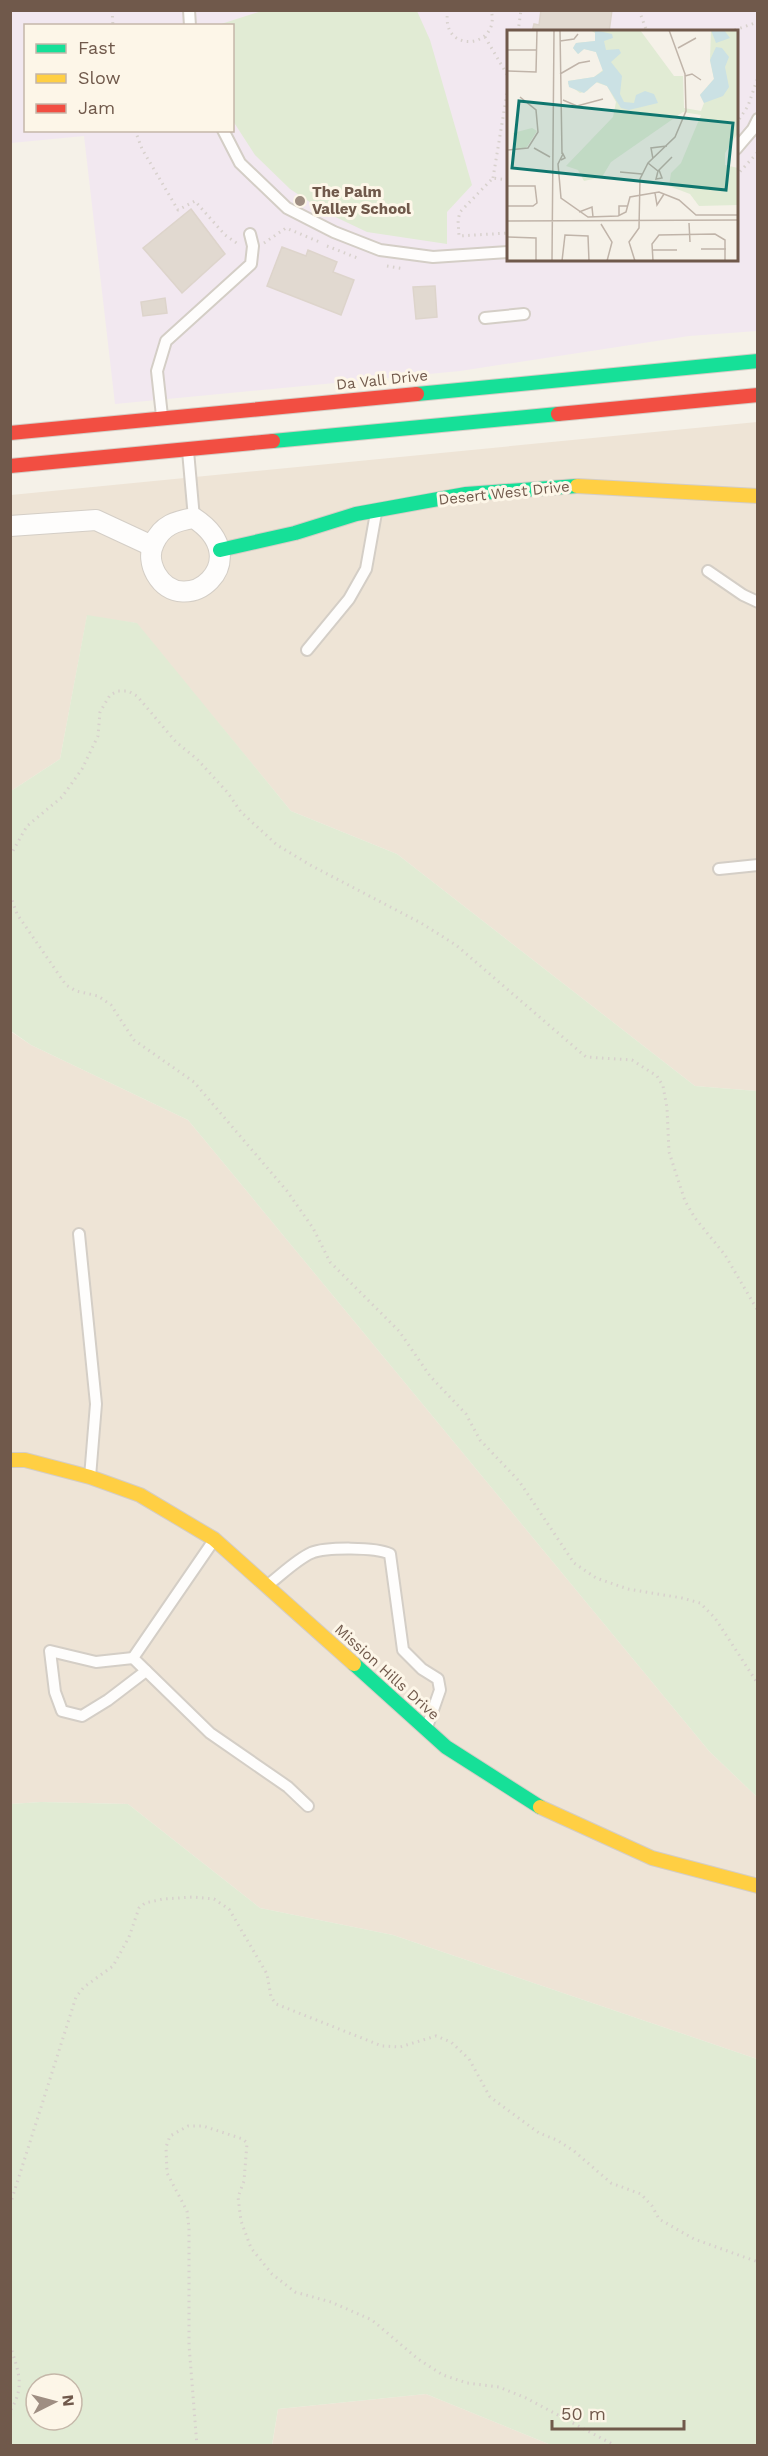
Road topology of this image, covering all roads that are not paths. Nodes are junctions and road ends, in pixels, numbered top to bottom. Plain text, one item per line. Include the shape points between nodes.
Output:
1 (758, 119) edge
2 (224, 132) edge
3 (738, 147) edge
4 (250, 234) dead end
5 (507, 252) edge
6 (524, 314) dead end
7 (485, 318) dead end
8 (758, 361) edge
9 (758, 395) edge
10 (162, 418) junction
11 (10, 433) edge
12 (188, 448) junction
13 (10, 466) edge
14 (758, 496) edge
15 (377, 510) junction
16 (194, 518) junction
17 (10, 526) edge
18 (152, 546) junction
19 (220, 550) junction
20 (708, 571) dead end
21 (758, 602) edge
22 (308, 650) dead end
23 (758, 865) edge
24 (719, 869) dead end
25 (79, 1234) dead end
26 (10, 1460) edge
27 (90, 1477) junction
28 (214, 1539) junction
29 (266, 1586) junction
30 (133, 1658) junction
31 (146, 1671) junction
32 (426, 1729) junction
33 (308, 1806) dead end
34 (758, 1886) edge

1 - 3 lane
2 - 5 lane via 240,163 287,208 334,232 380,250 433,257
4 - 10 lane via 251,264 166,341 158,371
6 - 7 lane
8 - 10 main road, Da Vall Drive
9 - 12 main road
10 - 11 main road, Da Vall Drive
12 - 13 main road
12 - 16 lane
14 - 15 main road, Desert West Drive via 589,485 466,494
15 - 19 main road, Desert West Drive
15 - 22 lane via 366,570 349,599
16 - 18 street via 173,521
16 - 19 street via 209,530
17 - 18 street via 96,520
18 - 19 street via 153,569 159,579 178,591 201,588 210,582 221,562
20 - 21 lane
23 - 24 lane
25 - 27 lane via 96,1404
26 - 27 main road, Mission Hills Drive via 25,1460
27 - 28 main road, Mission Hills Drive via 140,1495
28 - 29 main road, Mission Hills Drive
28 - 30 lane
29 - 32 main road, Mission Hills Drive
29 - 32 lane via 311,1553 362,1548 390,1554 403,1650 438,1679 440,1690
30 - 31 lane
30 - 31 lane via 96,1662 50,1651 55,1692 62,1711 82,1716
31 - 33 lane via 210,1733 288,1787
32 - 34 main road, Mission Hills Drive via 446,1748 546,1811 652,1858

